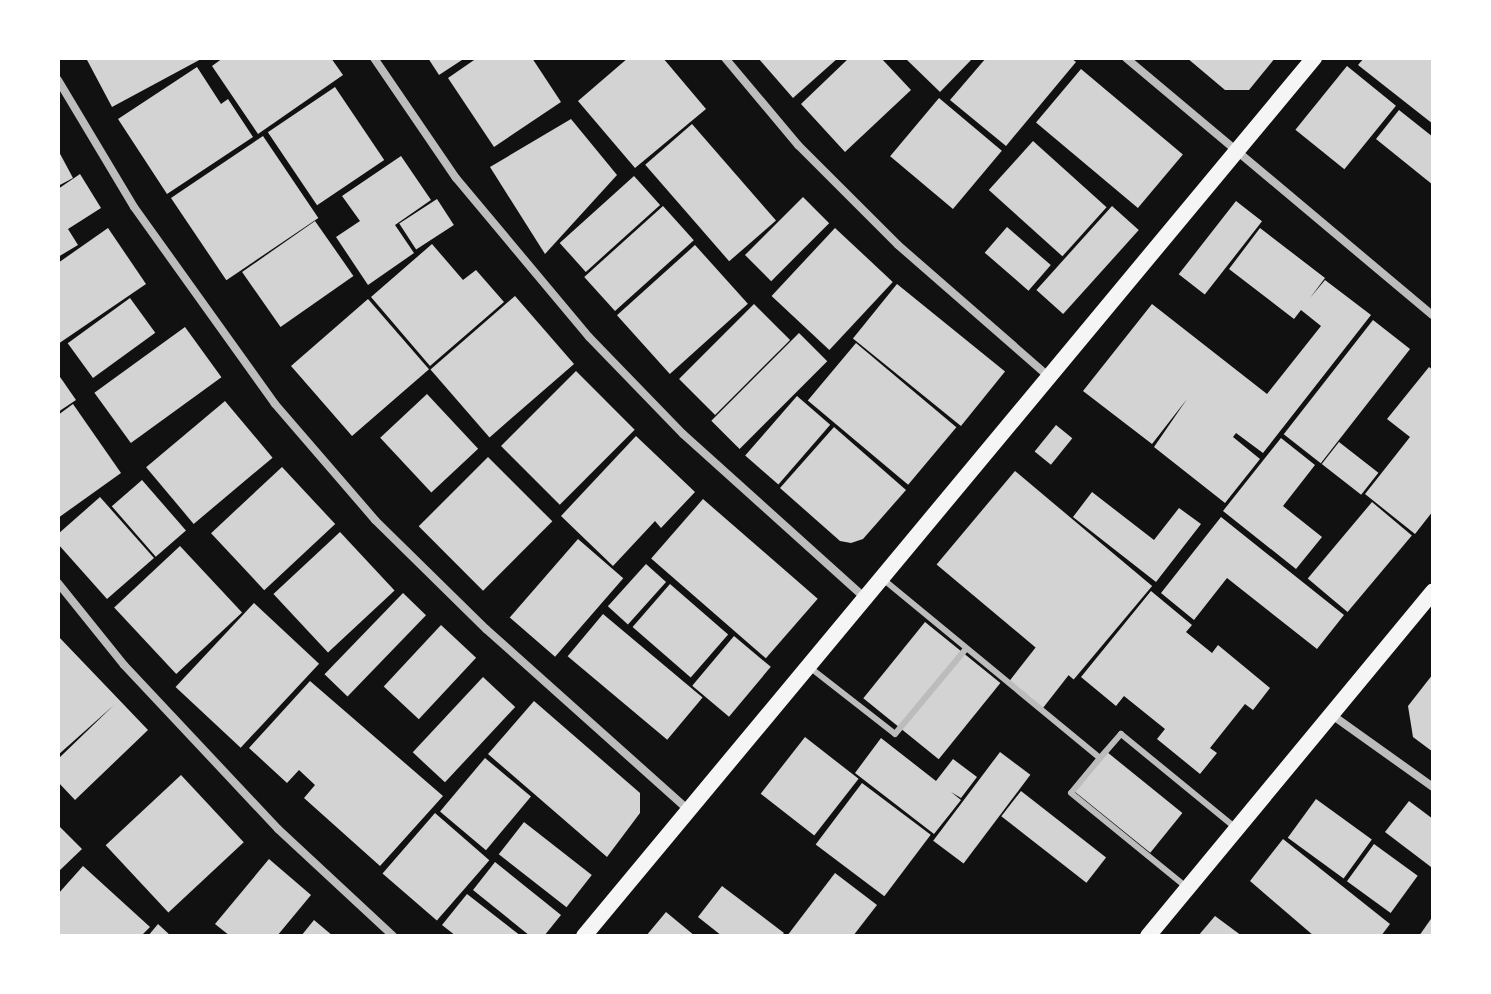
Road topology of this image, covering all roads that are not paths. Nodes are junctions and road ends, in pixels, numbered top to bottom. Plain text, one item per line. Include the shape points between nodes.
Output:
1 (374, 58) edge
2 (725, 58) edge
3 (1126, 58) edge
4 (1314, 58) edge
5 (58, 80) edge
6 (1237, 153) junction
7 (1433, 316) edge
8 (1047, 375) junction
9 (881, 578) junction
10 (58, 583) edge
11 (1433, 592) edge
12 (865, 598) junction
13 (965, 650) junction
14 (808, 666) junction
15 (1332, 715) junction
16 (1100, 758) junction
17 (1433, 787) edge
18 (687, 809) junction
19 (1237, 828) junction
20 (1188, 888) junction
21 (393, 936) edge
22 (584, 936) edge
23 (1148, 936) edge

1 - 12 street via 456,178 589,337 683,434
2 - 8 street via 798,145 898,245
3 - 6 street
4 - 6 main road
5 - 18 street via 134,207 266,391 375,520 486,629
6 - 7 street
6 - 8 main road
8 - 9 main road
9 - 12 main road
9 - 13 lane
10 - 21 street via 124,665 278,829
11 - 15 main road
12 - 14 main road
13 - 14 lane via 895,734
13 - 16 lane
14 - 18 main road
15 - 17 street
15 - 19 main road
16 - 19 lane via 1121,734
16 - 20 lane via 1071,793
18 - 22 main road
19 - 20 main road
20 - 23 main road

